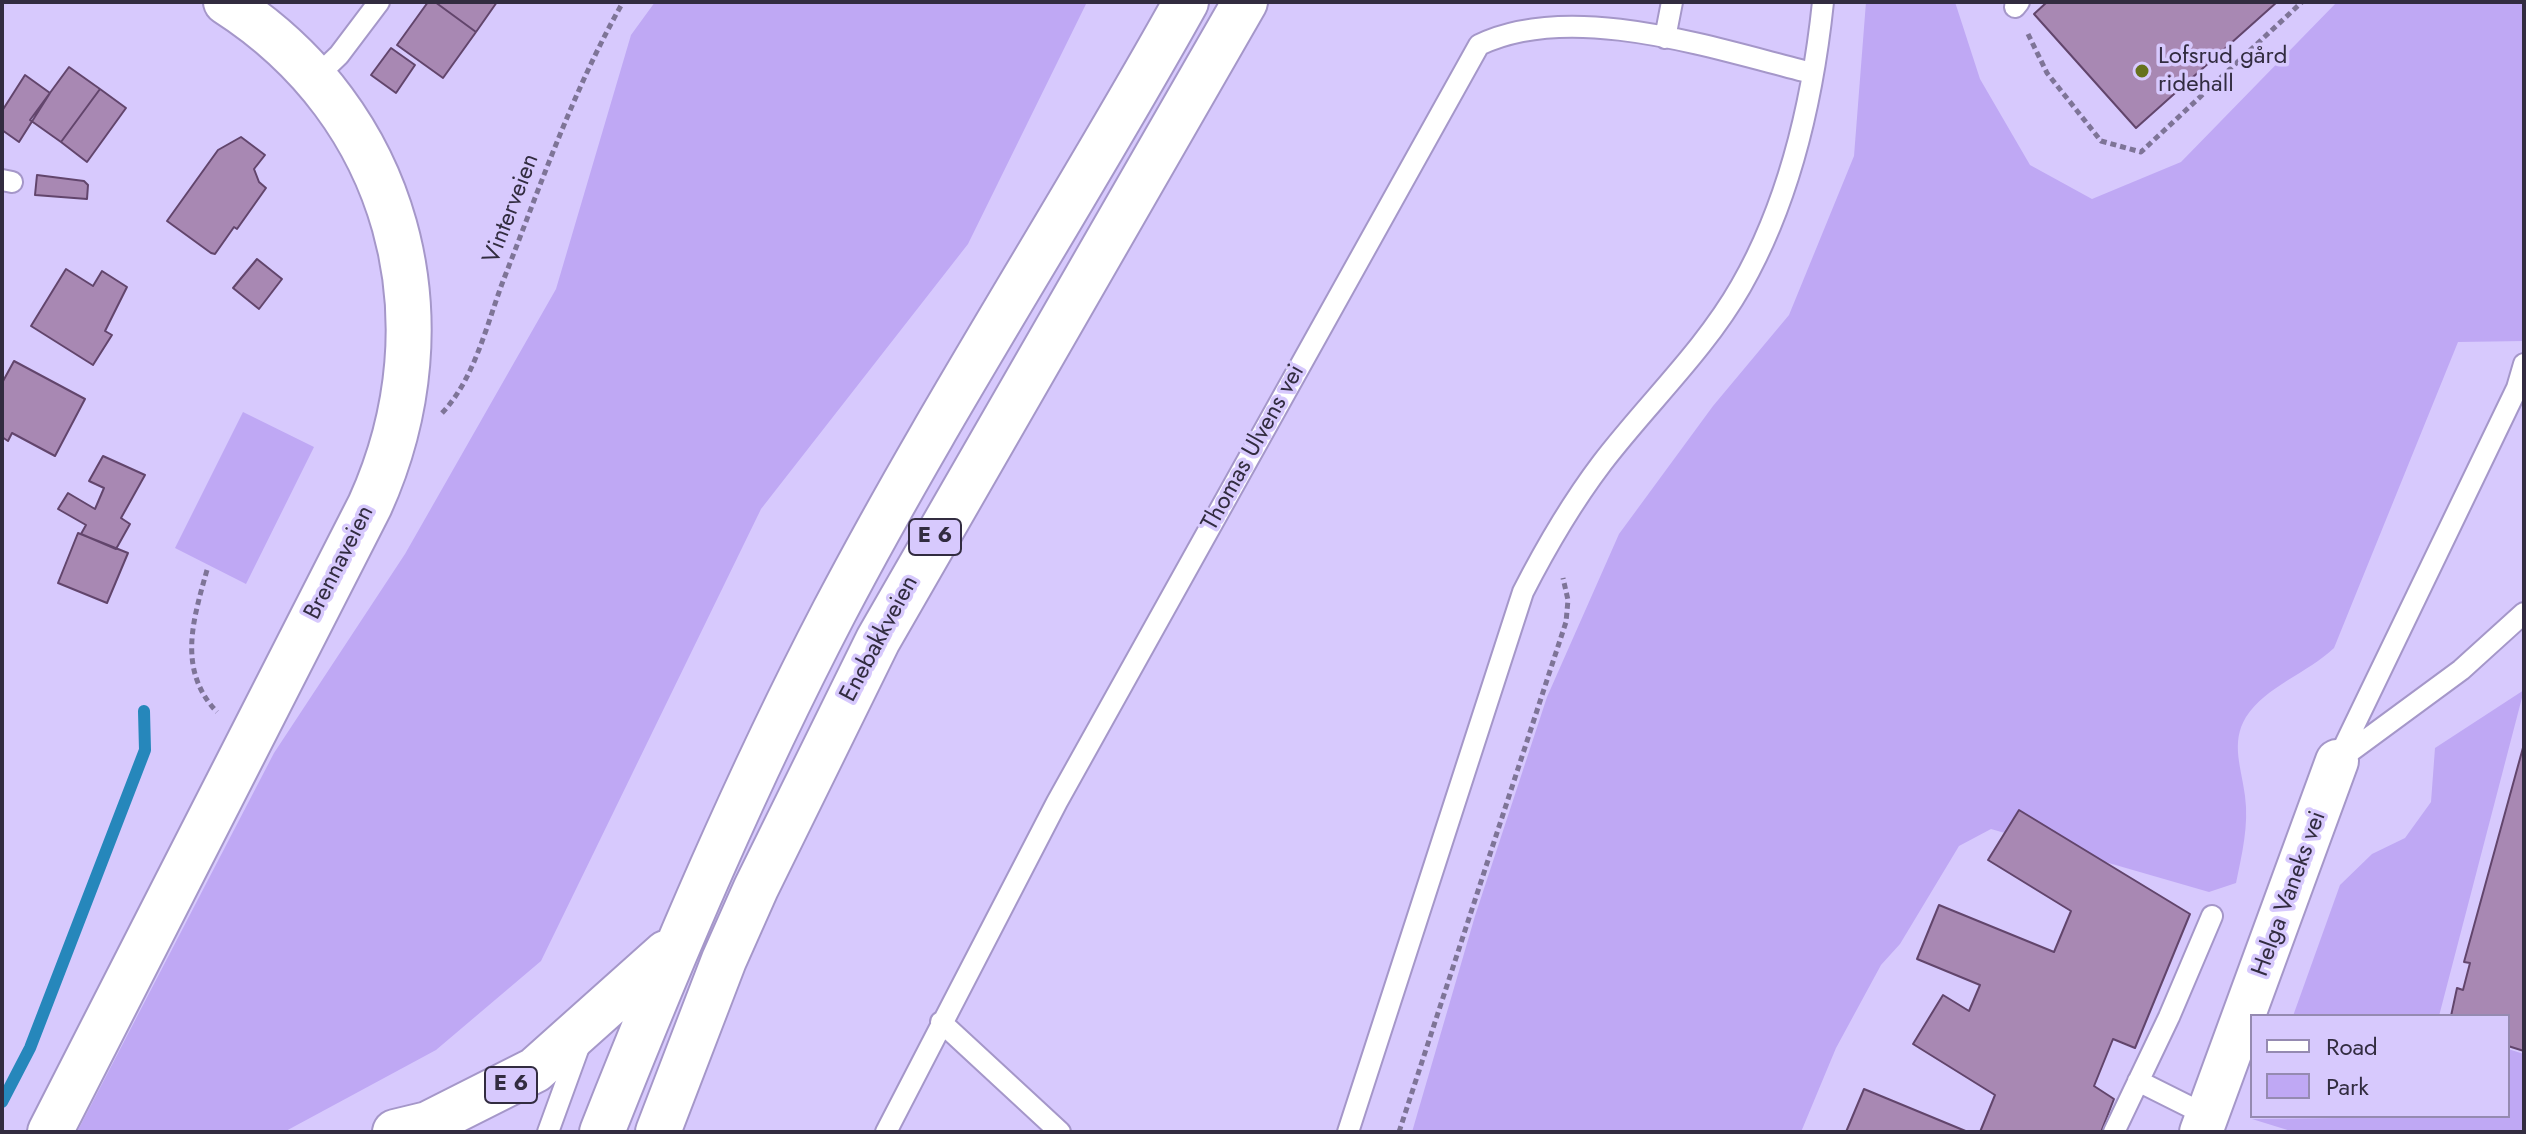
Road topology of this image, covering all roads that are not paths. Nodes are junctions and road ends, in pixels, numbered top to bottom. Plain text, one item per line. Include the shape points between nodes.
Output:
1 (226, 2) edge
2 (379, 2) edge
3 (1186, 2) edge
4 (1245, 2) edge
5 (1672, 2) edge
6 (1823, 2) edge
7 (1665, 38) junction
8 (1812, 73) junction
9 (314, 79) junction
10 (2524, 364) edge
11 (2524, 613) edge
12 (2337, 761) junction
13 (2212, 916) dead end
14 (676, 944) junction
15 (941, 1022) junction
16 (585, 1029) junction
17 (2138, 1081) junction
18 (2204, 1124) edge
19 (428, 1129) edge
20 (50, 1132) edge
21 (548, 1132) edge
22 (602, 1132) edge
23 (658, 1132) edge
24 (886, 1132) edge
25 (1060, 1132) edge
26 (1348, 1132) edge
27 (2114, 1132) edge

1 - 9 main road, Brennaveien via 269,33
2 - 9 lane
3 - 14 main road, E 6 via 836,610 743,793
4 - 23 main road, Enebakkveien / E 6 via 878,640 756,888
5 - 7 lane
6 - 8 lane
7 - 8 lane, Thomas Ulvens vei
7 - 15 lane, Thomas Ulvens vei via 1588,25 1546,25 1520,28 1479,45 1065,788
8 - 26 lane via 1776,207 1741,287 1604,461 1543,552 1506,637
9 - 20 main road, Brennaveien via 371,161 396,228 410,322 400,417 370,505
10 - 12 lane
11 - 12 lane via 2461,670
12 - 18 street, Helga Vaneks vei
13 - 17 lane
14 - 16 main road
14 - 22 main road, E 6
15 - 24 lane, Thomas Ulvens vei
15 - 25 lane
16 - 19 main road, E 6 via 521,1080
16 - 21 lane, E 6
17 - 18 lane, Helga Vaneks vei
17 - 27 lane

